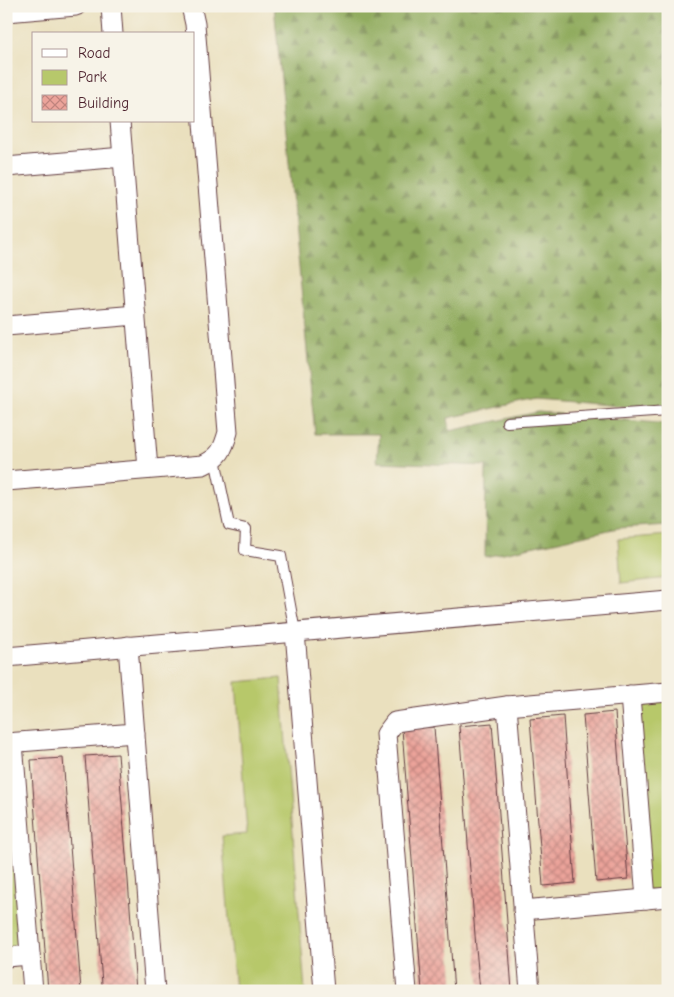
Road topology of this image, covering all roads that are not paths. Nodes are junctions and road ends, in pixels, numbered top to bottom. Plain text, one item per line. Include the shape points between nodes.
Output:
1 (76, 6) edge
2 (111, 6) edge
3 (191, 6) edge
4 (6, 12) edge
5 (113, 32) edge
6 (120, 122) edge
7 (123, 156) junction
8 (6, 166) edge
9 (136, 315) junction
10 (6, 326) edge
11 (668, 411) edge
12 (507, 422) dead end
13 (215, 459) junction
14 (148, 469) junction
15 (6, 481) edge
16 (668, 600) edge
17 (295, 632) junction
18 (128, 646) junction
19 (6, 657) edge
20 (668, 692) edge
21 (630, 695) junction
22 (507, 706) junction
23 (134, 733) junction
24 (10, 743) edge
25 (668, 897) edge
26 (646, 899) junction
27 (524, 910) junction
28 (30, 955) junction
29 (6, 957) edge
30 (33, 991) edge
31 (155, 991) edge
32 (324, 991) edge
33 (407, 991) edge
34 (530, 991) edge

1 - 4 street
2 - 5 street
3 - 13 street via 228,432
6 - 7 street
7 - 8 street
7 - 9 street
9 - 10 street
9 - 14 street
11 - 12 lane
13 - 14 street via 203,465
13 - 17 lane via 229,525 246,529 245,550 281,556
14 - 15 street
16 - 17 street
17 - 18 street
17 - 32 street
18 - 19 street
18 - 23 street
20 - 21 street
21 - 22 street
21 - 26 street
22 - 27 street
22 - 33 street via 395,722 386,734
23 - 24 street
23 - 31 street
24 - 28 street
25 - 26 street
26 - 27 street
27 - 34 street
28 - 29 street
28 - 30 street

